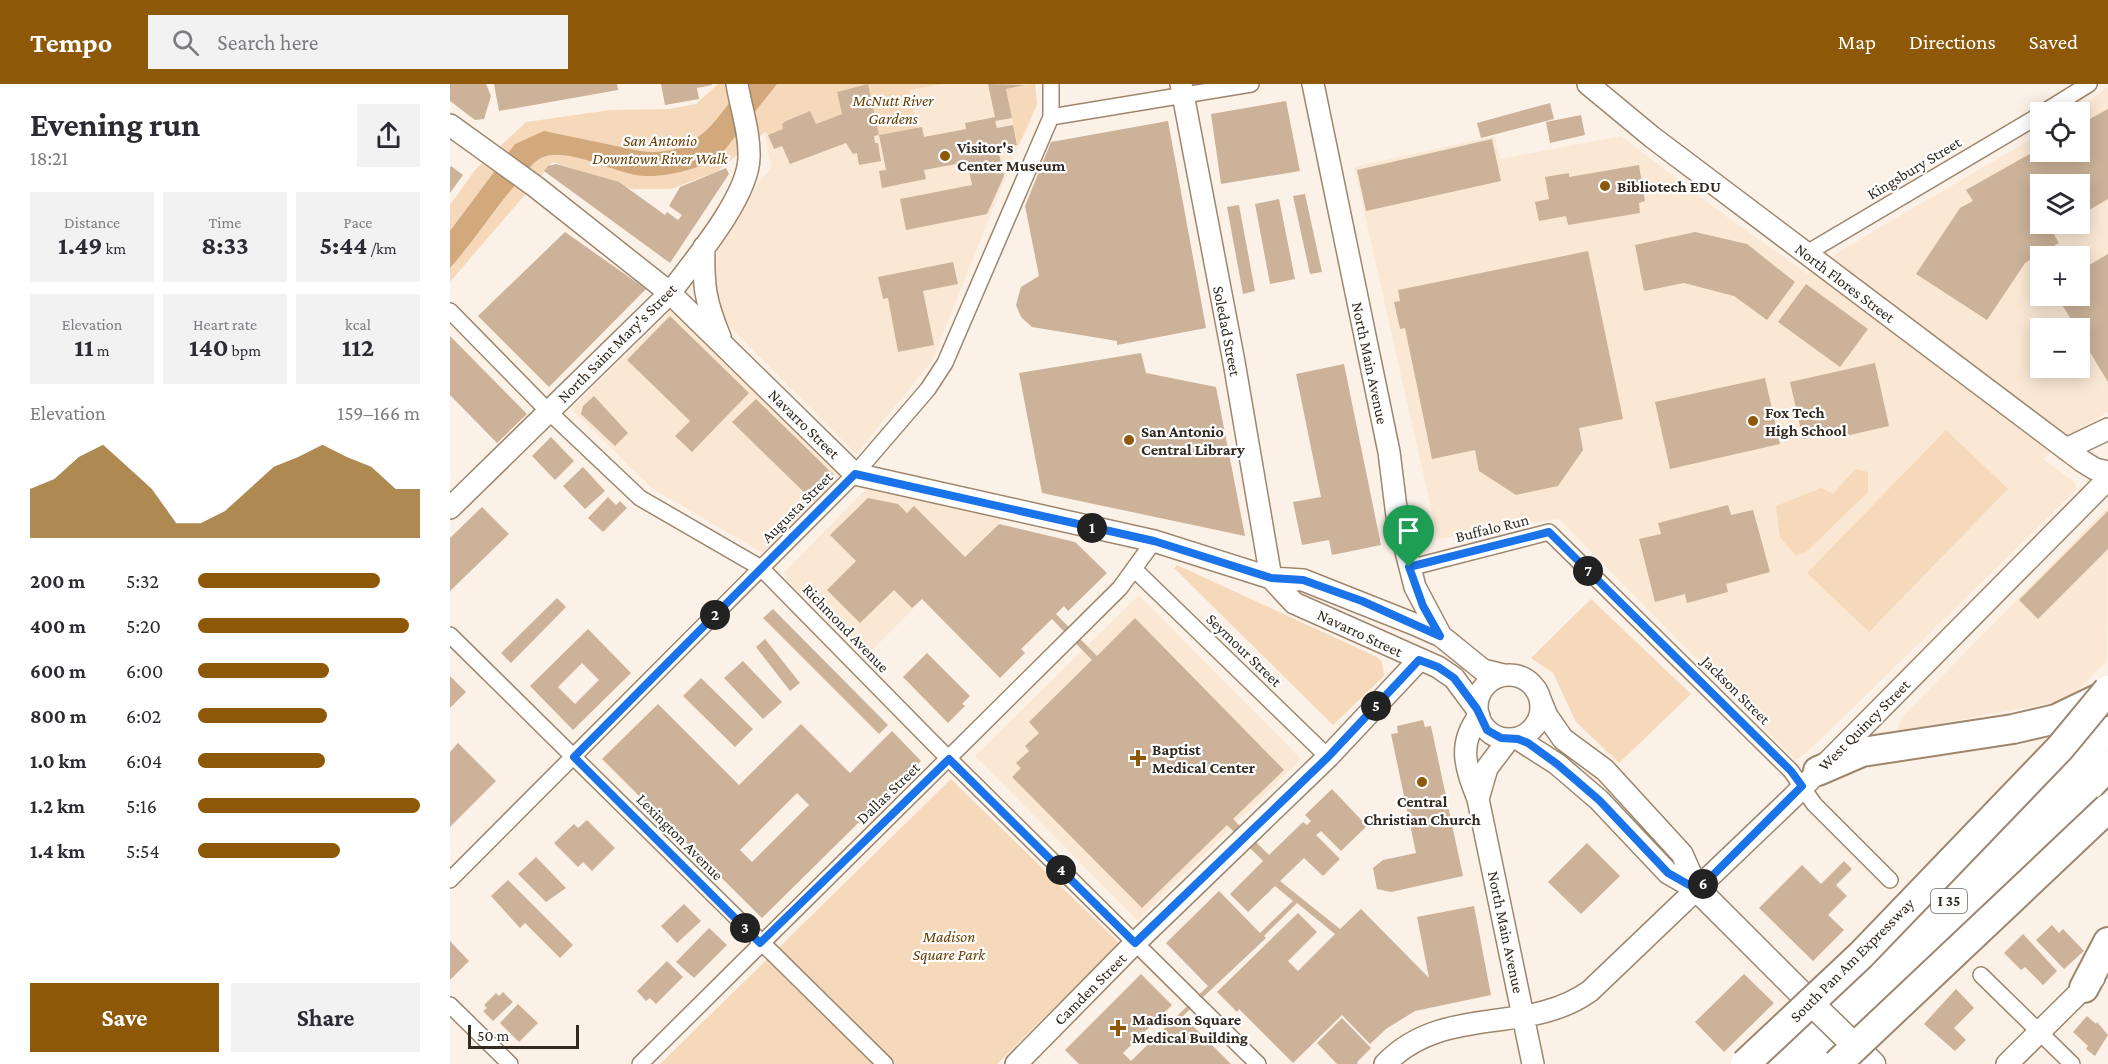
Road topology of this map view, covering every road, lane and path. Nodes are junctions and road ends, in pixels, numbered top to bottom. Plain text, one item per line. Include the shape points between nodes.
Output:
1 (737, 84) edge
2 (1051, 84) edge
3 (1251, 84) edge
4 (1313, 84) edge
5 (1588, 84) edge
6 (2089, 84) edge
7 (1182, 91) edge
8 (2061, 102) edge
9 (1051, 117) junction
10 (2030, 121) edge
11 (450, 125) edge
12 (704, 247) junction
13 (1807, 253) junction
14 (670, 293) junction
15 (450, 311) edge
16 (724, 346) junction
17 (548, 411) junction
18 (2108, 429) edge
19 (2066, 449) junction
20 (2108, 472) edge
21 (855, 474) junction
22 (2108, 479) edge
23 (450, 508) edge
24 (1549, 532) joint
25 (1154, 541) junction
26 (1409, 567) junction
27 (761, 568) junction
28 (1135, 570) junction
29 (1271, 578) junction
30 (450, 635) edge
31 (1440, 636) junction
32 (1419, 660) junction
33 (1503, 675) junction
34 (2108, 692) edge
35 (1540, 699) junction
36 (2108, 700) edge
37 (1478, 713) junction
38 (2108, 730) edge
39 (1513, 739) junction
40 (2060, 748) junction
41 (574, 757) junction
42 (1328, 757) junction
43 (949, 759) junction
44 (2108, 766) edge
45 (1810, 779) junction
46 (1478, 799) junction
47 (2108, 808) edge
48 (450, 880) edge
49 (1890, 880) dead end
50 (1698, 890) junction
51 (2108, 942) edge
52 (760, 943) junction
53 (1135, 943) junction
54 (2108, 964) edge
55 (1981, 975) dead end
56 (2084, 988) junction
57 (450, 1005) edge
58 (1523, 1015) junction
59 (2040, 1033) junction
60 (1855, 1058) edge
61 (510, 1064) edge
62 (640, 1064) edge
63 (885, 1064) edge
64 (1016, 1064) edge
65 (1257, 1064) edge
66 (1385, 1064) edge
67 (1533, 1064) edge
68 (1745, 1064) edge
69 (1782, 1064) edge
70 (1815, 1064) edge
71 (2007, 1064) edge
72 (2072, 1064) edge

1 - 12 main road, North Saint Mary's Street via 749,155 744,183
2 - 9 street, Augusta Street
3 - 7 street
4 - 26 main road, North Main Avenue
5 - 13 main road, North Flores Street
6 - 8 street, Kingsbury Street
7 - 9 street
7 - 29 main road, Soledad Street
9 - 21 street, Augusta Street via 945,363 928,389
10 - 13 street, Kingsbury Street
11 - 14 main road, Navarro Street via 536,186
12 - 14 main road, North Saint Mary's Street
12 - 16 main road via 706,304
13 - 19 main road, North Flores Street
14 - 16 main road, Navarro Street
14 - 17 main road, North Saint Mary's Street
15 - 17 street, Richmond Avenue
16 - 21 main road, Navarro Street
17 - 23 main road, North Saint Mary's Street
17 - 27 street, Richmond Avenue via 645,502
18 - 19 main road
19 - 20 main road, North Flores Street via 2095,469
21 - 25 main road, Navarro Street
21 - 27 street, Augusta Street
22 - 45 main road, West Quincy Street
24 - 26 street, Buffalo Run
24 - 45 street, Jackson Street via 1766,746
25 - 28 street, Dallas Street
25 - 29 main road, Navarro Street
26 - 31 main road, North Main Avenue via 1423,606
27 - 41 street, Augusta Street
27 - 43 street, Richmond Avenue
28 - 42 street, Seymour Street
28 - 43 street, Dallas Street
29 - 31 main road, Navarro Street via 1303,580
29 - 32 main road, Navarro Street via 1294,603
30 - 41 street, Lexington Avenue
31 - 33 main road, Navarro Street via 1483,670
32 - 37 main road, Navarro Street via 1454,678
32 - 42 main road, Camden Street
33 - 35 main road via 1527,681
33 - 37 main road via 1484,686 1477,698
34 - 40 highway, bridge
34 - 45 highway via 2056,719 1862,752
35 - 39 main road via 1536,724 1526,736
35 - 50 main road via 1563,739 1605,770 1682,854
36 - 40 highway, South Pan Am Expressway / I 35, bridge
37 - 39 main road via 1487,730
37 - 46 main road, North Main Avenue via 1467,731 1465,754
38 - 69 highway, South Pan Am Expressway / I 35 via 1945,904
39 - 46 main road, North Main Avenue via 1487,768
39 - 50 main road via 1557,764 1599,800 1668,873
40 - 68 highway, South Pan Am Expressway / I 35, bridge via 1861,956
41 - 48 street, Augusta Street
41 - 52 street, Lexington Avenue
42 - 53 main road, Camden Street
43 - 52 street, Dallas Street
43 - 53 street, Richmond Avenue
44 - 70 highway, I 35 via 1929,958
45 - 49 street, Jackson Street via 1814,804
45 - 50 main road, West Quincy Street
46 - 58 main road, North Main Avenue
47 - 60 highway, I 35, bridge
50 - 58 main road, West Quincy Street via 1580,998 1558,1008
50 - 60 main road, bridge via 1809,1001
51 - 56 highway
52 - 62 street, Dallas Street
52 - 63 street, Lexington Avenue
53 - 64 main road, Camden Street
53 - 65 street, Richmond Avenue
54 - 56 main road
55 - 59 street
56 - 59 main road
57 - 61 street
58 - 66 main road, West Quincy Street via 1431,1032 1408,1044
58 - 67 main road, North Main Avenue
59 - 71 main road
59 - 72 street

